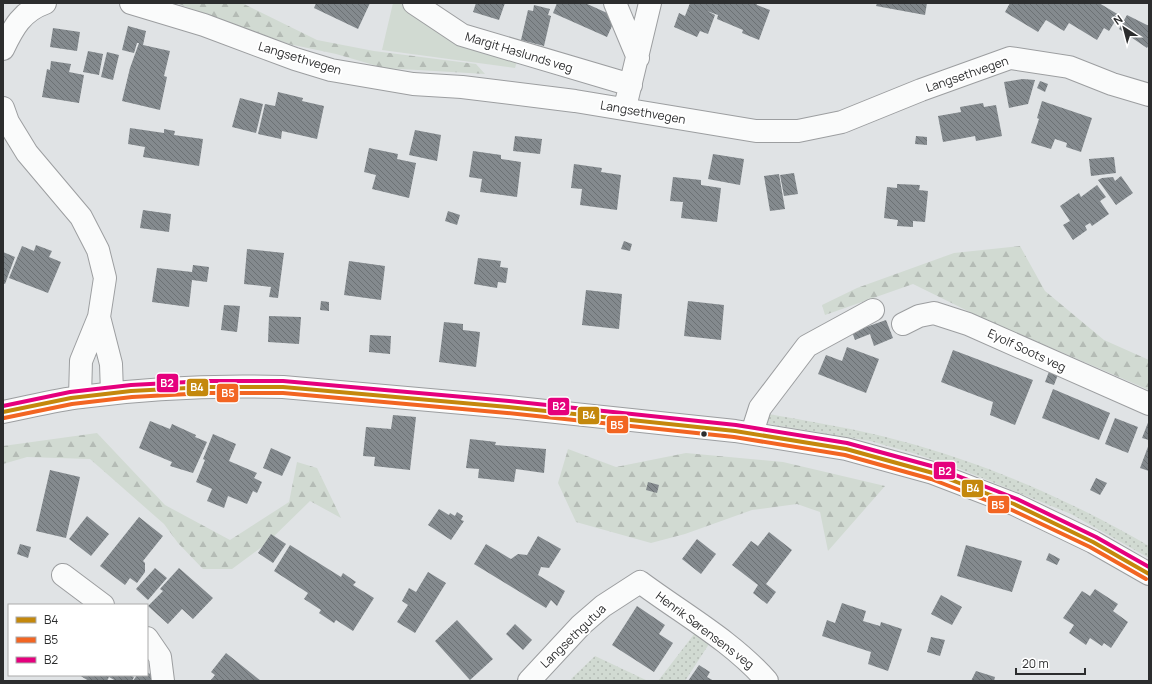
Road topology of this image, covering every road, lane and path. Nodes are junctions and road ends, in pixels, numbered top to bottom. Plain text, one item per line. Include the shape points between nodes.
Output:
1 (131, 3) edge
2 (414, 3) edge
3 (615, 3) edge
4 (650, 3) edge
5 (38, 4) edge
6 (3, 48) edge
7 (638, 58) junction
8 (631, 85) junction
9 (1149, 95) edge
10 (3, 108) edge
11 (625, 110) junction
12 (873, 310) dead end
13 (99, 317) junction
14 (903, 324) dead end
15 (112, 393) junction
16 (80, 397) junction
17 (1149, 404) edge
18 (3, 412) edge
19 (752, 433) junction
20 (1149, 574) edge
21 (63, 575) dead end
22 (640, 582) joint
23 (103, 604) edge
24 (148, 639) edge
25 (163, 681) edge
26 (529, 681) edge
27 (767, 681) edge

1 - 11 street, Langsethvegen via 204,25 331,70 412,84 547,97
2 - 8 street, Margit Haslunds veg via 462,36
3 - 7 street
4 - 7 street
5 - 6 street via 22,16
7 - 8 street
8 - 11 street
9 - 11 street, Langsethvegen via 1069,67 1010,58 842,122 798,132 756,131
10 - 13 street via 8,122 27,153 81,217 98,250 105,278
12 - 19 street via 807,346 760,408
13 - 15 street via 111,364
13 - 16 street via 81,361
14 - 17 street, Eyolf Soots veg via 919,316 934,313 968,324
15 - 16 street
15 - 19 street via 247,386 283,387 508,407
16 - 18 street
19 - 20 street via 846,449 933,472 1014,504 1093,542
21 - 23 street
22 - 26 street, Langsethgutua via 603,606 581,625
22 - 27 street, Henrik Sørensens veg via 727,646
24 - 25 street via 160,656

